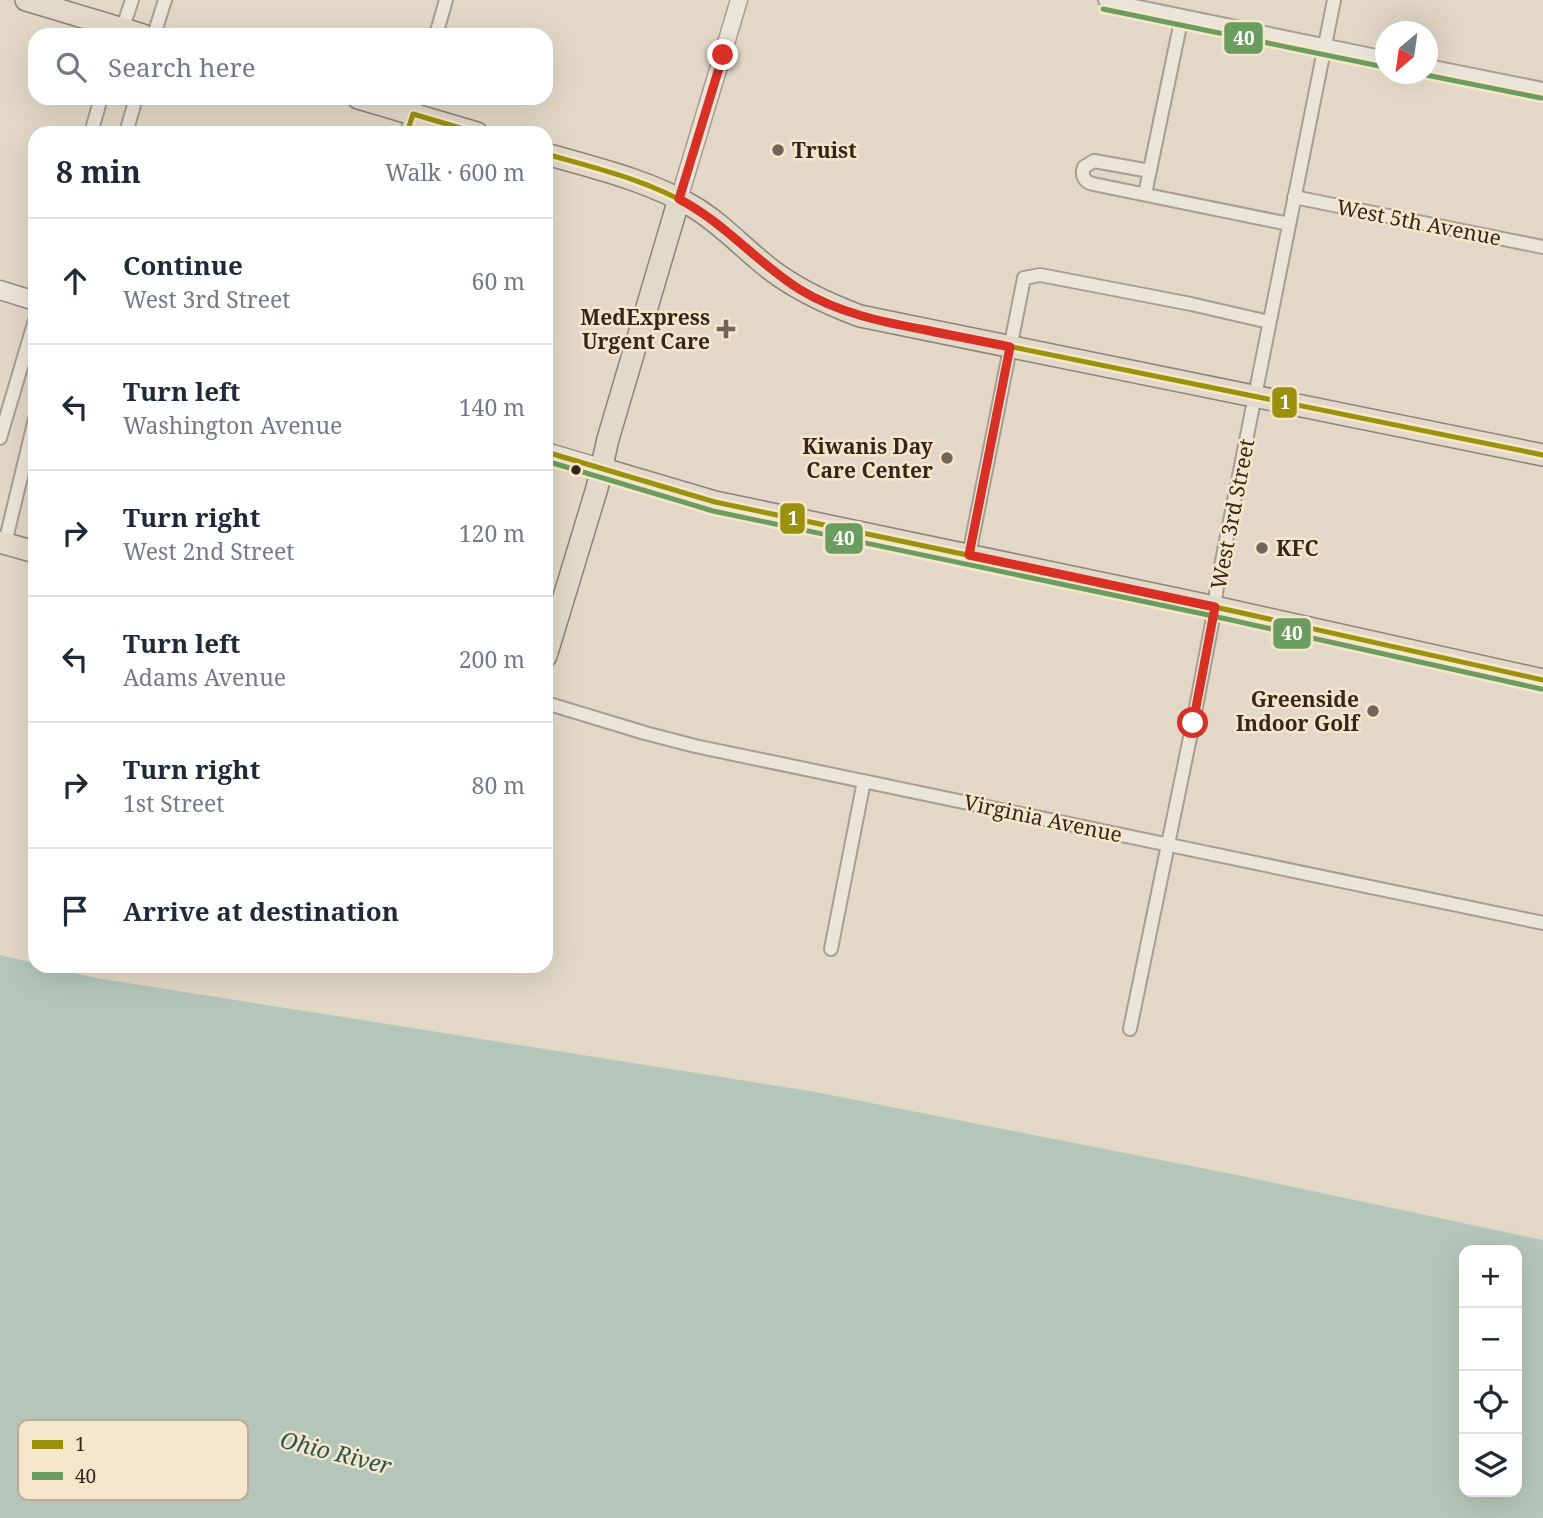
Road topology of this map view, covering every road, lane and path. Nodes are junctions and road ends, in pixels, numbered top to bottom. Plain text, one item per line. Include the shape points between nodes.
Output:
1 (26, 0) edge
2 (132, 0) edge
3 (165, 0) edge
4 (446, 0) edge
5 (739, 0) edge
6 (1105, 0) edge
7 (1334, 0) edge
8 (1182, 16) junction
9 (113, 28) edge
10 (129, 28) edge
11 (156, 28) edge
12 (438, 28) edge
13 (1325, 45) junction
14 (1375, 56) edge
15 (1438, 68) edge
16 (1543, 89) edge
17 (99, 105) edge
18 (134, 105) edge
19 (380, 105) edge
20 (412, 115) edge
21 (93, 126) edge
22 (128, 126) edge
23 (452, 126) edge
24 (553, 156) edge
25 (1150, 171) junction
26 (1145, 194) junction
27 (1294, 197) junction
28 (679, 199) junction
29 (1289, 224) junction
30 (1543, 247) edge
31 (0, 290) edge
32 (28, 298) edge
33 (1269, 322) junction
34 (28, 344) edge
35 (1010, 347) junction
36 (1255, 396) junction
37 (0, 438) edge
38 (28, 445) edge
39 (553, 454) edge
40 (1543, 455) edge
41 (600, 468) junction
42 (2, 543) edge
43 (28, 550) edge
44 (969, 555) junction
45 (1215, 607) junction
46 (553, 633) edge
47 (1543, 680) edge
48 (553, 705) edge
49 (864, 781) junction
50 (1168, 844) junction
51 (1543, 923) edge
52 (831, 949) dead end
53 (1130, 1029) dead end

1 - 9 main road
2 - 10 street
3 - 11 street
4 - 12 street
5 - 28 street
6 - 8 street
7 - 13 street, West 3rd Street
8 - 13 street
8 - 25 street
13 - 14 street
13 - 27 street, West 3rd Street
15 - 16 street
17 - 21 street
18 - 22 street
19 - 20 main road
20 - 23 main road
24 - 28 main road via 635,180
25 - 26 street
25 - 26 street via 1094,161 1083,170 1089,183
26 - 29 street
27 - 29 street, West 3rd Street
27 - 30 street, West 5th Avenue
28 - 35 main road via 719,224 786,281 835,307
28 - 41 main road
29 - 33 street, West 3rd Street
31 - 32 main road
33 - 35 street via 1040,275 1024,278
33 - 36 street, West 3rd Street
34 - 37 street
35 - 36 main road
35 - 44 street
36 - 40 main road
36 - 45 street, West 3rd Street
38 - 42 street
39 - 41 main road
41 - 44 main road via 715,502
41 - 46 main road
42 - 43 main road
44 - 45 main road
45 - 47 main road
45 - 50 street, West 3rd Street
48 - 49 street, Virginia Avenue via 671,740
49 - 50 street, Virginia Avenue
49 - 52 street
50 - 51 street, Virginia Avenue
50 - 53 street, West 3rd Street

